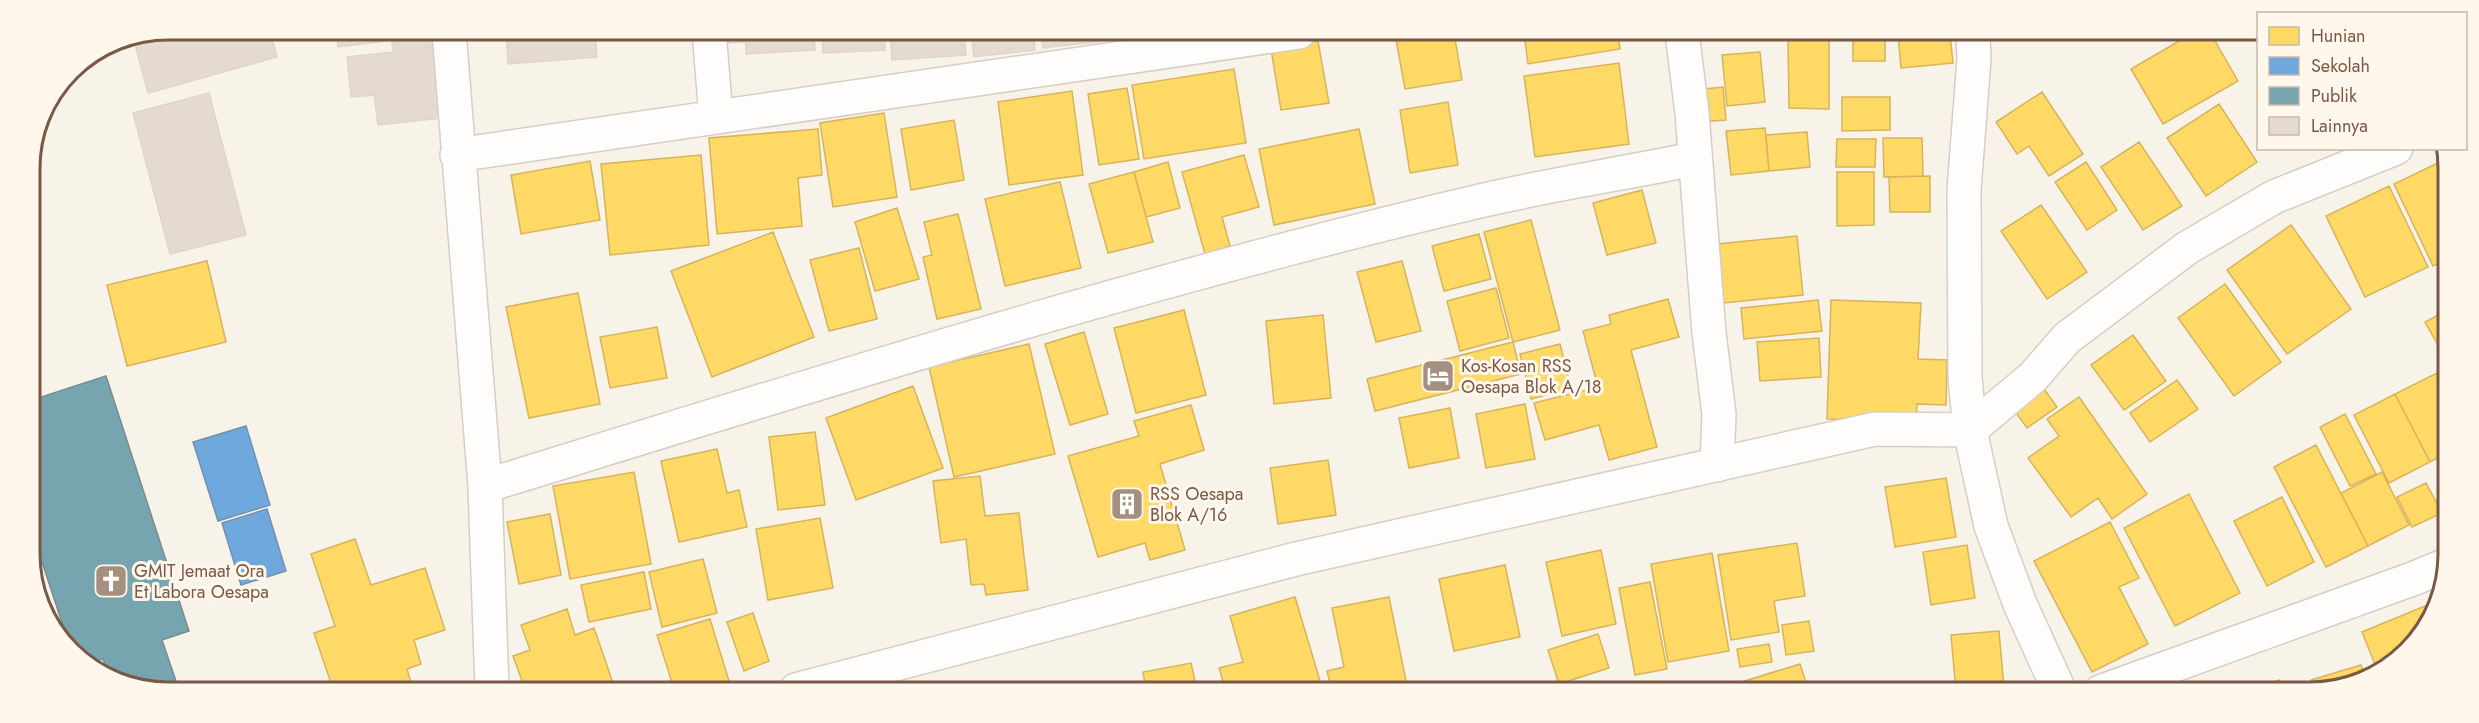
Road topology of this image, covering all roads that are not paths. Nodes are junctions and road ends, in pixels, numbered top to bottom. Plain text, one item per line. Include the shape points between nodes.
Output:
1 (1241, 40) edge
2 (1683, 40) edge
3 (1973, 40) edge
4 (450, 41) edge
5 (710, 41) edge
6 (716, 117) junction
7 (2391, 150) edge
8 (457, 155) junction
9 (1695, 159) junction
10 (1970, 430) junction
11 (1717, 465) junction
12 (485, 486) junction
13 (2437, 569) edge
14 (492, 682) edge
15 (826, 682) edge
16 (2055, 682) edge
17 (2127, 682) edge

1 - 6 street
2 - 9 street
3 - 10 street via 1964,190 1965,378
4 - 8 street
5 - 6 street
6 - 8 street
7 - 10 street via 2274,197 2187,248 2067,338 2033,377
8 - 12 street
9 - 11 street via 1719,414
9 - 12 street via 1486,199 1168,280
10 - 11 street via 1875,429
10 - 16 street via 1991,526
11 - 15 street via 1285,561
12 - 14 street
13 - 17 street

